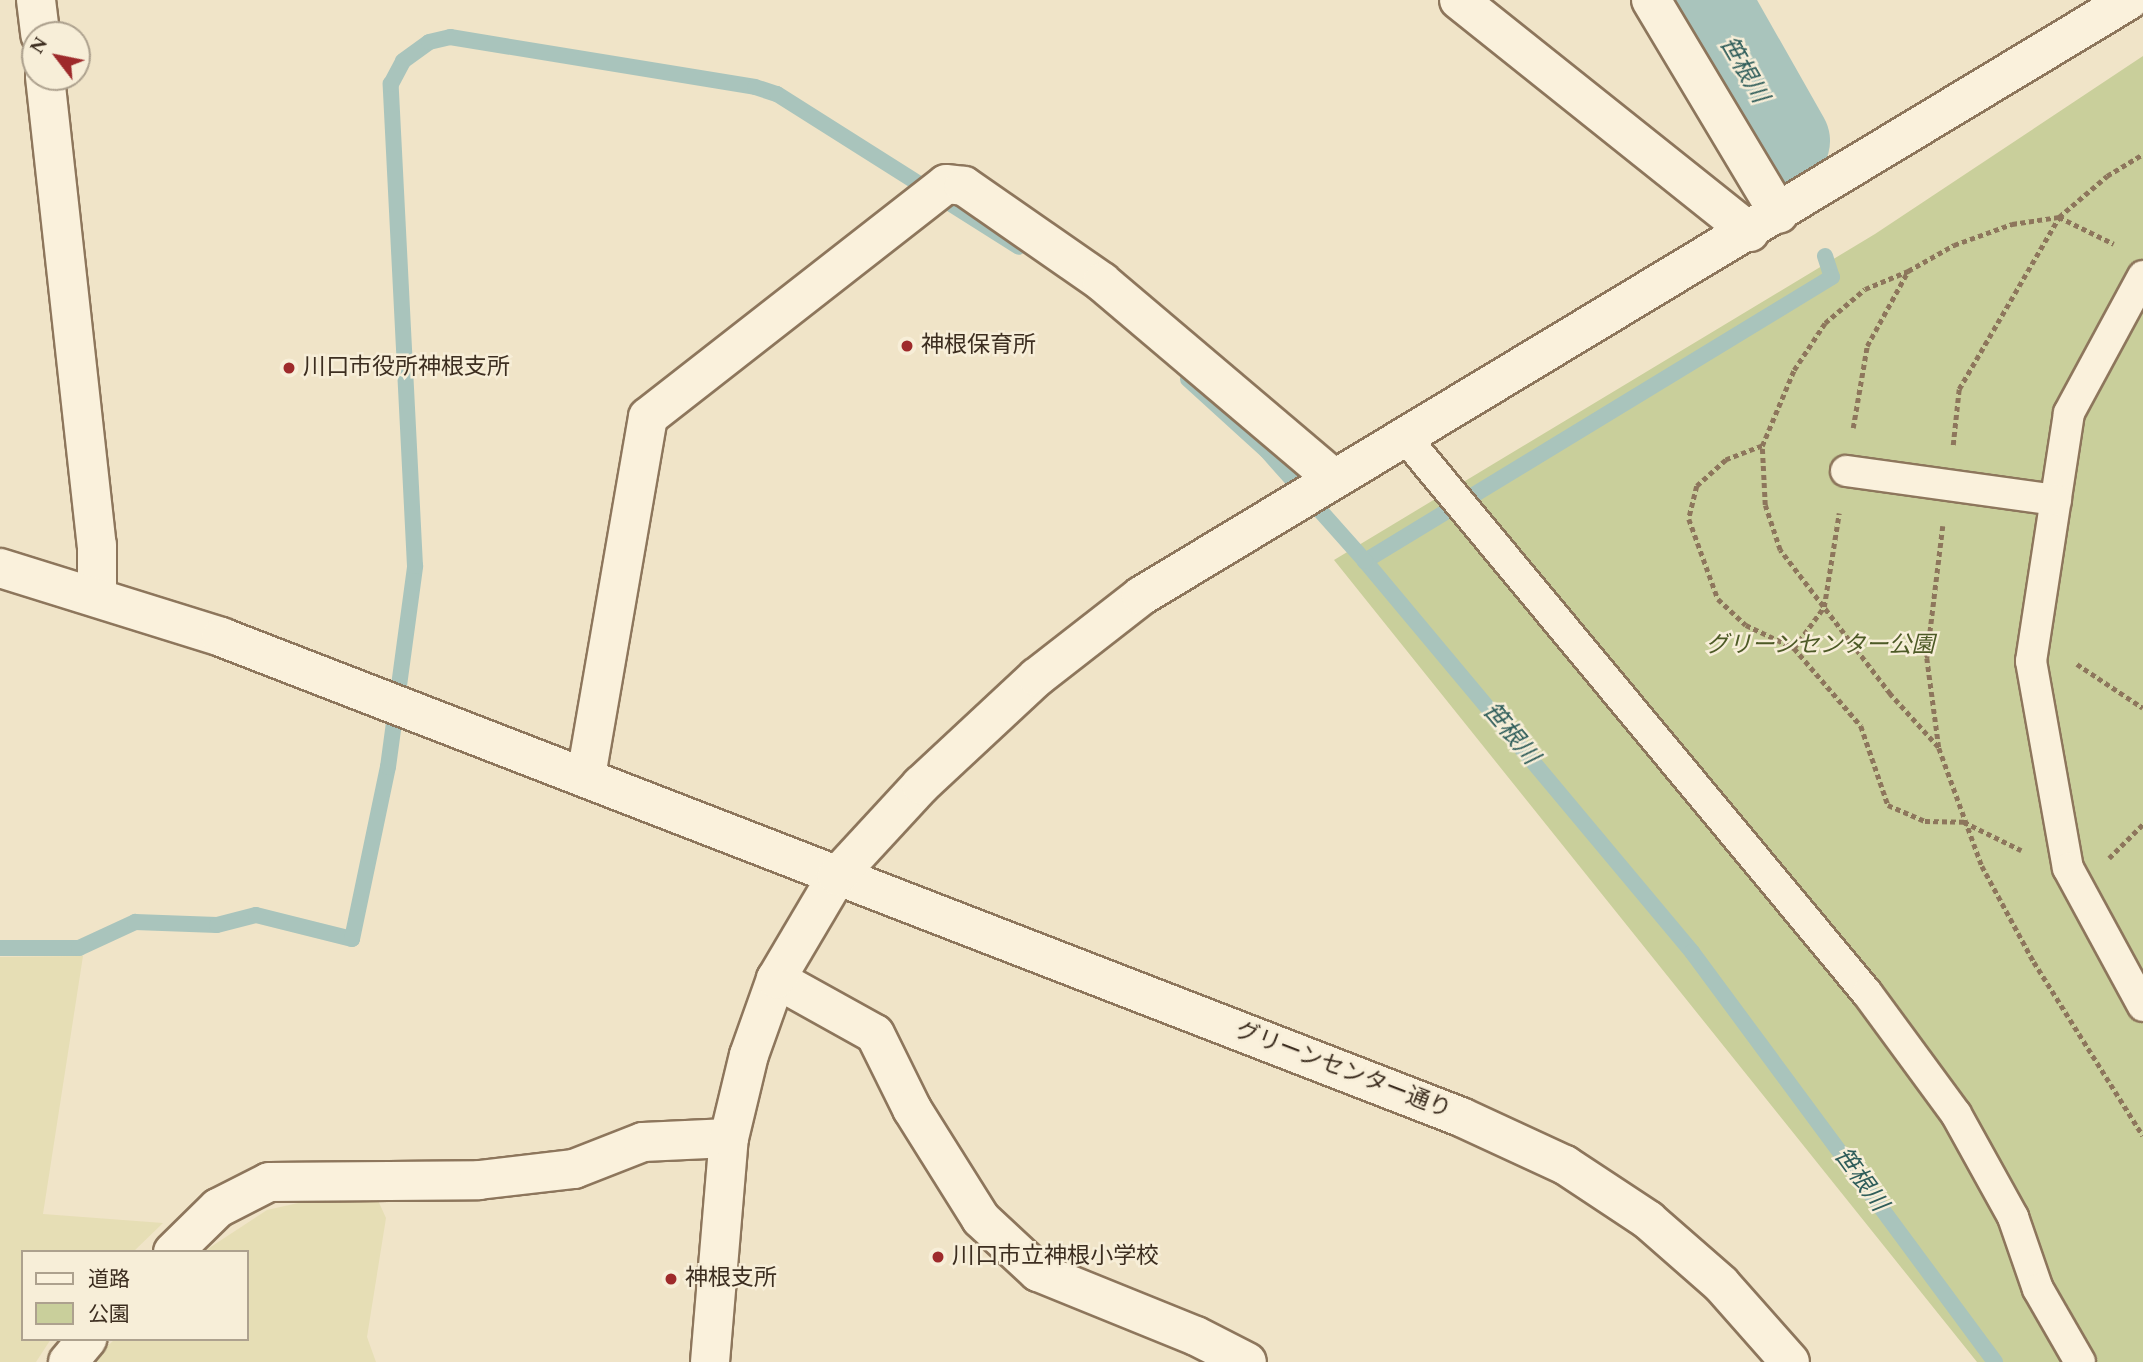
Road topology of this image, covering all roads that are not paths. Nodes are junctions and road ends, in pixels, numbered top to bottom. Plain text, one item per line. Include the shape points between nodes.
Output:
1 (36, 0) edge
2 (1459, 0) edge
3 (1651, 0) edge
4 (2129, 0) edge
5 (38, 21) edge
6 (47, 91) edge
7 (1765, 223) junction
8 (2143, 276) edge
9 (1404, 436) junction
10 (1846, 471) dead end
11 (1333, 478) junction
12 (2056, 500) junction
13 (0, 568) edge
14 (97, 597) junction
15 (586, 776) junction
16 (837, 876) junction
17 (776, 979) junction
18 (2143, 1006) edge
19 (729, 1138) junction
20 (175, 1250) edge
21 (85, 1341) edge
22 (68, 1362) edge
23 (710, 1362) edge
24 (1247, 1362) edge
25 (1790, 1362) edge
26 (2080, 1362) edge

1 - 5 street
2 - 7 street
3 - 7 street
4 - 7 street
6 - 14 street via 97,545
7 - 9 street
8 - 12 lane via 2069,413
9 - 11 street
9 - 26 lane via 1867,993 1956,1114 2013,1217 2038,1289
10 - 12 lane
11 - 15 street via 1102,282 964,186 946,184 648,417
11 - 16 street via 1141,596 1037,677 921,785
12 - 18 lane via 2031,661 2068,868
13 - 14 street, グリーンセンター通り
14 - 15 street, グリーンセンター通り via 221,637
15 - 16 street, グリーンセンター通り
16 - 17 street
16 - 25 street, グリーンセンター通り via 1461,1117 1565,1165 1659,1229 1721,1284
17 - 19 street via 749,1055
17 - 24 street via 876,1034 912,1109 981,1219 1038,1272 1196,1336
19 - 20 street via 643,1142 574,1169 479,1180 269,1182 218,1208
19 - 23 street
21 - 22 street

